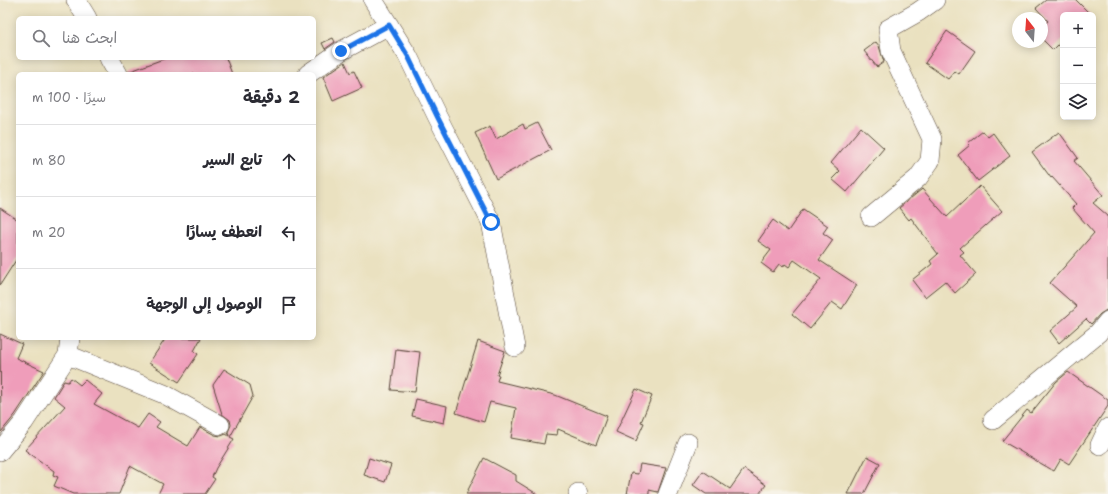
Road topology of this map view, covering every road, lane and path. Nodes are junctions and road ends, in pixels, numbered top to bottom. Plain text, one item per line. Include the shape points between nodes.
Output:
1 (76, 0) edge
2 (373, 0) edge
3 (935, 0) edge
4 (86, 16) edge
5 (389, 25) junction
6 (110, 60) edge
7 (117, 72) edge
8 (311, 72) edge
9 (871, 217) dead end
10 (1108, 322) edge
11 (69, 346) edge
12 (515, 347) dead end
13 (992, 420) dead end
14 (220, 425) dead end
15 (1108, 428) edge
16 (688, 443) dead end
17 (1100, 445) dead end
18 (0, 451) edge
19 (668, 494) edge

1 - 4 street
2 - 5 street
3 - 9 street via 888,29 891,51 932,139 930,161 918,178
5 - 8 street via 341,51
5 - 12 street via 408,56 491,222
6 - 7 street
10 - 13 street
11 - 14 street
11 - 18 street via 24,422
15 - 17 street
16 - 19 street

